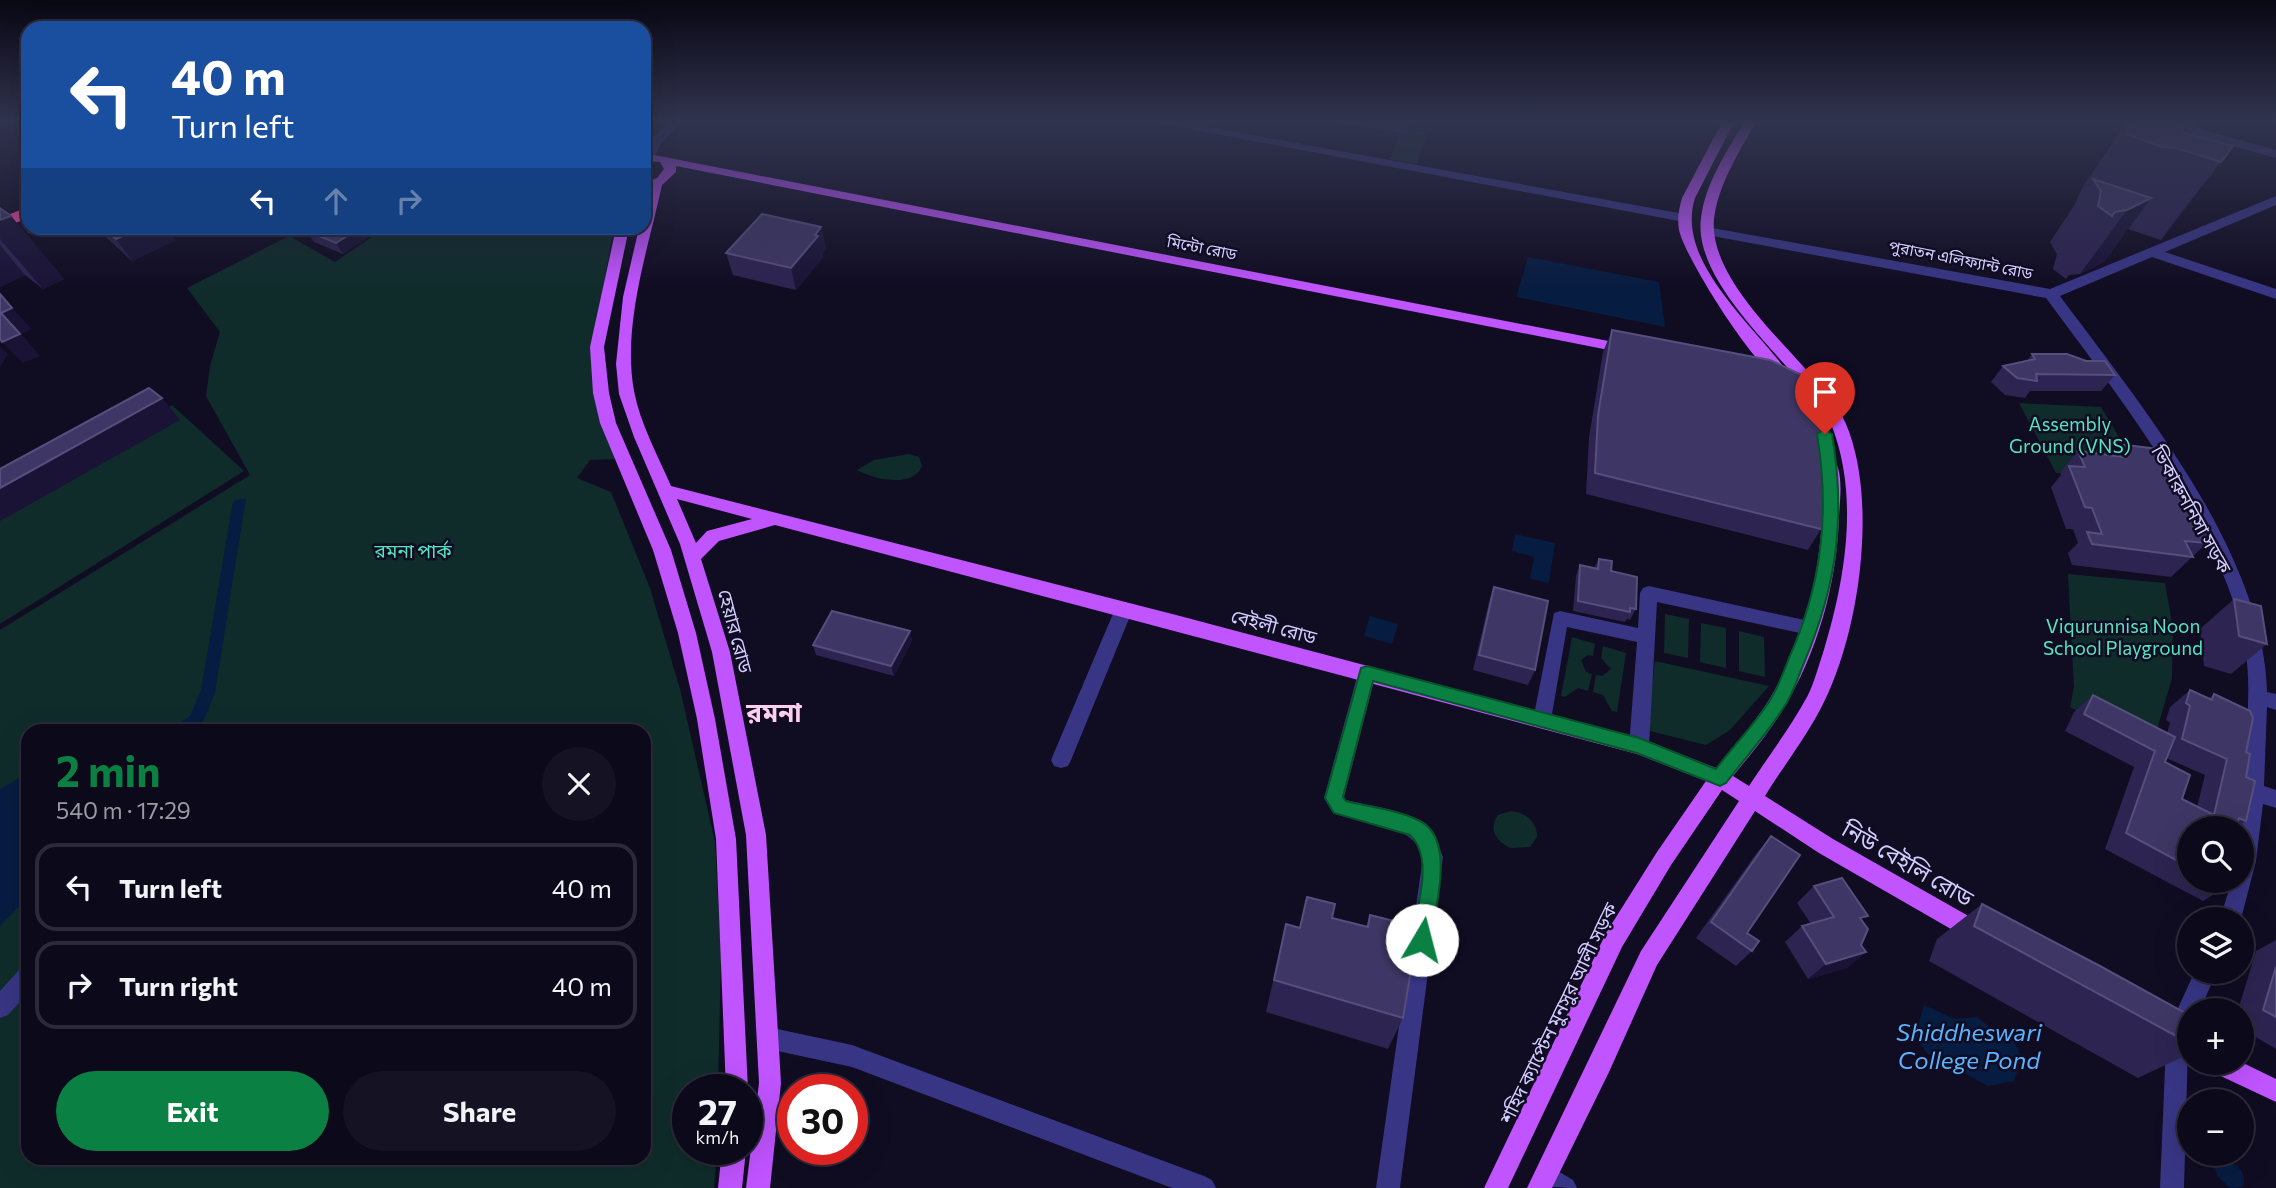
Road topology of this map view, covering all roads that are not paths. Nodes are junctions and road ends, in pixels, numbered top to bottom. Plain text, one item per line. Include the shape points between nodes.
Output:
1 (659, 177) edge
2 (752, 177) edge
3 (1473, 177) edge
4 (1699, 177) edge
5 (1723, 177) edge
6 (2276, 200) edge
7 (651, 209) edge
8 (21, 215) edge
9 (1684, 218) junction
10 (0, 224) edge
11 (21, 228) edge
12 (1707, 230) junction
13 (621, 235) edge
14 (645, 235) edge
15 (0, 237) edge
16 (2155, 253) junction
17 (2051, 294) junction
18 (2276, 294) edge
19 (1638, 351) edge
20 (1756, 374) edge
21 (1803, 377) junction
22 (1784, 378) junction
23 (664, 490) junction
24 (1833, 514) junction
25 (777, 518) junction
26 (1853, 519) junction
27 (692, 557) junction
28 (1124, 609) junction
29 (1809, 628) junction
30 (1646, 636) junction
31 (1367, 673) junction
32 (2256, 697) junction
33 (2276, 702) edge
34 (1542, 720) junction
35 (1639, 746) junction
36 (1061, 760) dead end
37 (1720, 778) junction
38 (2254, 792) junction
39 (1751, 798) junction
40 (2276, 799) edge
41 (2234, 907) edge
42 (762, 921) junction
43 (730, 926) junction
44 (1994, 942) edge
45 (21, 985) edge
46 (0, 1007) edge
47 (2156, 1032) edge
48 (768, 1038) junction
49 (2177, 1044) edge
50 (736, 1074) edge
51 (2181, 1075) edge
52 (2243, 1075) edge
53 (2276, 1091) edge
54 (732, 1165) edge
55 (1550, 1184) edge
56 (730, 1188) edge
57 (758, 1188) edge
58 (1203, 1188) edge
59 (1388, 1188) edge
60 (1496, 1188) edge
61 (2172, 1188) edge

1 - 7 main road, হেয়ার রোড
2 - 19 main road, মিন্টো রোড
3 - 9 street
4 - 9 main road
5 - 12 main road via 1707,217
6 - 16 street, পুরাতন এলিফ্যান্ট রোড
8 - 10 highway
9 - 22 main road, শহিদ ক্যাপ্টেন মুনসুর আলী সড়ক via 1689,241 1708,281 1745,342
11 - 15 highway
12 - 17 street, পুরাতন এলিফ্যান্ট রোড
12 - 21 main road via 1715,257 1735,293
13 - 43 main road via 597,347 601,393 608,423 649,514 693,657 726,839
14 - 23 main road, হেয়ার রোড via 630,297 623,365 627,394
16 - 17 street, পুরাতন এলিফ্যান্ট রোড
16 - 18 street
17 - 32 street, ভিকারুননিসা সড়ক via 2136,412 2229,572 2251,632
20 - 22 main road
21 - 22 main road
21 - 26 main road via 1826,402 1839,426
22 - 24 main road, শহিদ ক্যাপ্টেন মুনসুর আলী সড়ক via 1808,404 1825,434
23 - 25 main road, বেইলী রোড
23 - 27 main road, হেয়ার রোড
24 - 26 main road
24 - 29 main road, শহিদ ক্যাপ্টেন মুনসুর আলী সড়ক via 1830,553
25 - 27 main road via 713,536
25 - 28 main road, বেইলী রোড
26 - 39 main road via 1851,587 1831,661 1815,699
27 - 42 main road, হেয়ার রোড via 721,652 739,735 756,835
28 - 31 main road, বেইলী রোড
28 - 36 street
29 - 30 street via 1649,593
29 - 37 main road, শহিদ ক্যাপ্টেন মুনসুর আলী সড়ক via 1779,701
30 - 34 street via 1560,618
30 - 35 street
31 - 34 main road, বেইলী রোড
31 - 59 street via 1334,798 1340,807 1416,828 1427,838 1433,857
32 - 33 street
32 - 38 street, ভিকারুননিসা সড়ক
34 - 35 main road, বেইলী রোড
35 - 37 main road, বেইলী রোড
37 - 39 main road, বেইলী রোড
37 - 60 main road, শহিদ ক্যাপ্টেন মুনসুর আলী সড়ক via 1614,940
38 - 40 street
38 - 41 street, ভিকারুননিসা সড়ক via 2248,860
39 - 44 main road, নিউ বেইলি রোড
39 - 55 main road via 1649,958
42 - 43 main road
42 - 48 main road, হেয়ার রোড
43 - 50 main road
45 - 46 street
47 - 49 main road
48 - 57 main road, হেয়ার রোড via 770,1083
48 - 58 street via 852,1056
51 - 61 street
52 - 53 main road
54 - 56 main road

